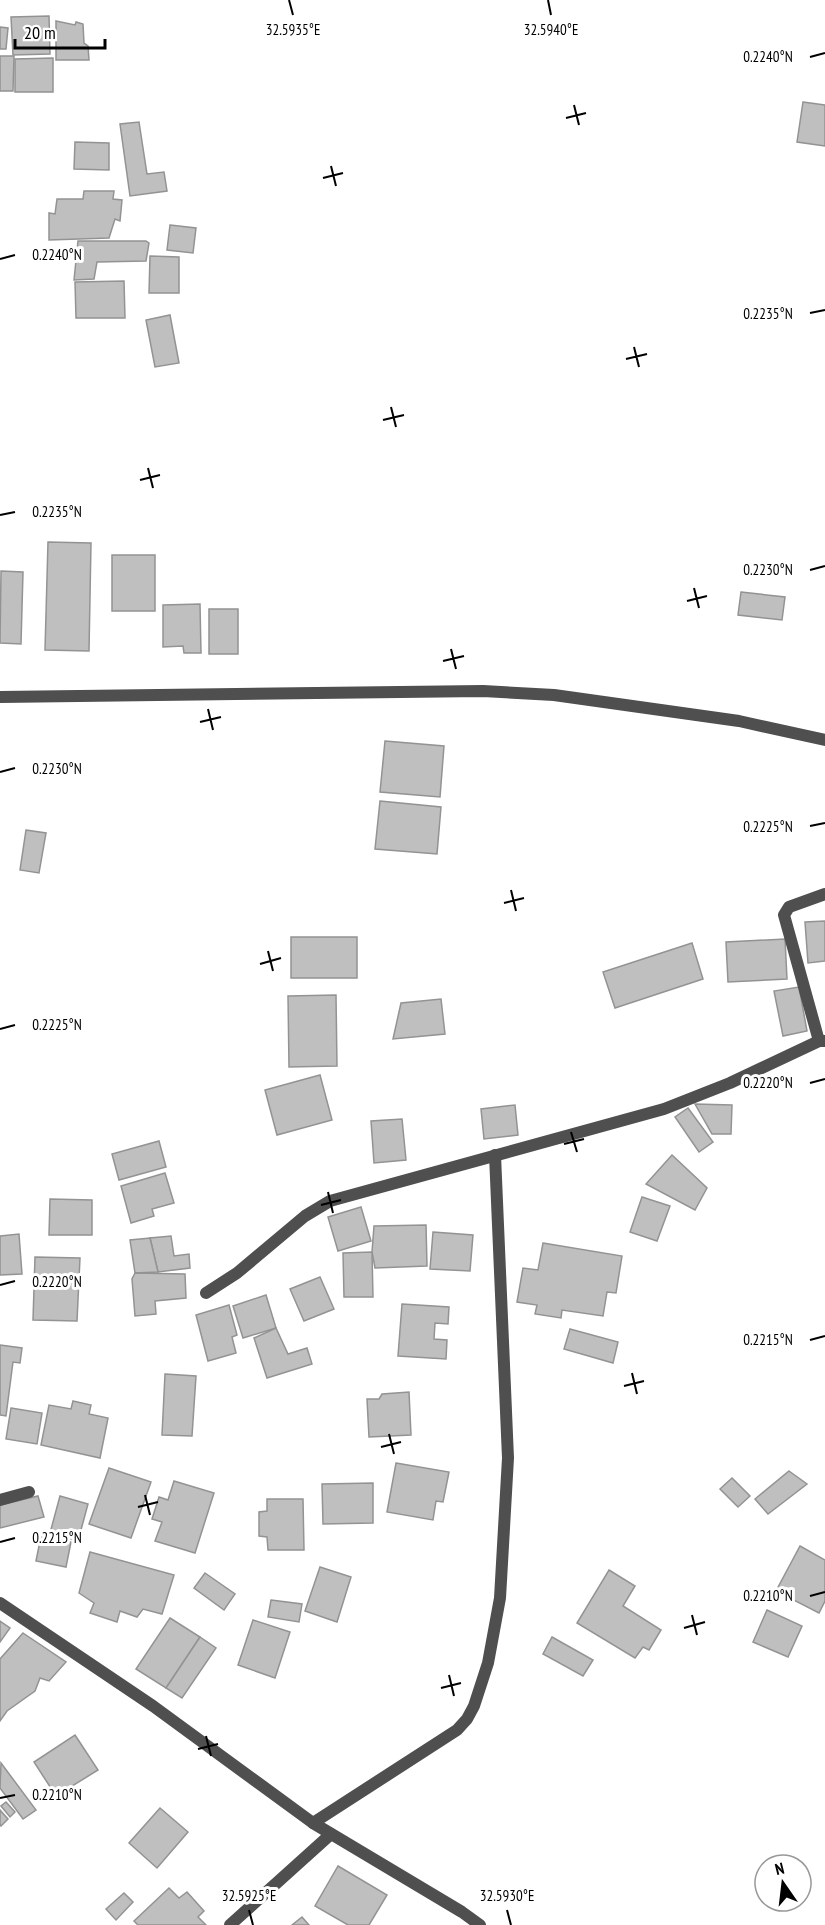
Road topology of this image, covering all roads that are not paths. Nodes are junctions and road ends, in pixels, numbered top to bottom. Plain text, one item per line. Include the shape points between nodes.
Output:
1 (0, 697) edge
2 (825, 740) edge
3 (825, 894) edge
4 (822, 1041) edge
5 (495, 1155) junction
6 (206, 1293) dead end
7 (29, 1492) dead end
8 (0, 1500) edge
9 (0, 1603) edge
10 (313, 1823) junction
11 (331, 1834) junction
12 (230, 1925) edge
13 (480, 1925) edge

1 - 2 street via 483,691 554,695 739,721
3 - 4 street via 789,907 784,915
4 - 5 street via 693,1099
5 - 6 street via 330,1201
5 - 10 street via 508,1458 500,1598 488,1663 474,1706 457,1730
7 - 8 street
9 - 10 street via 153,1706
10 - 11 street
11 - 12 street
11 - 13 street

